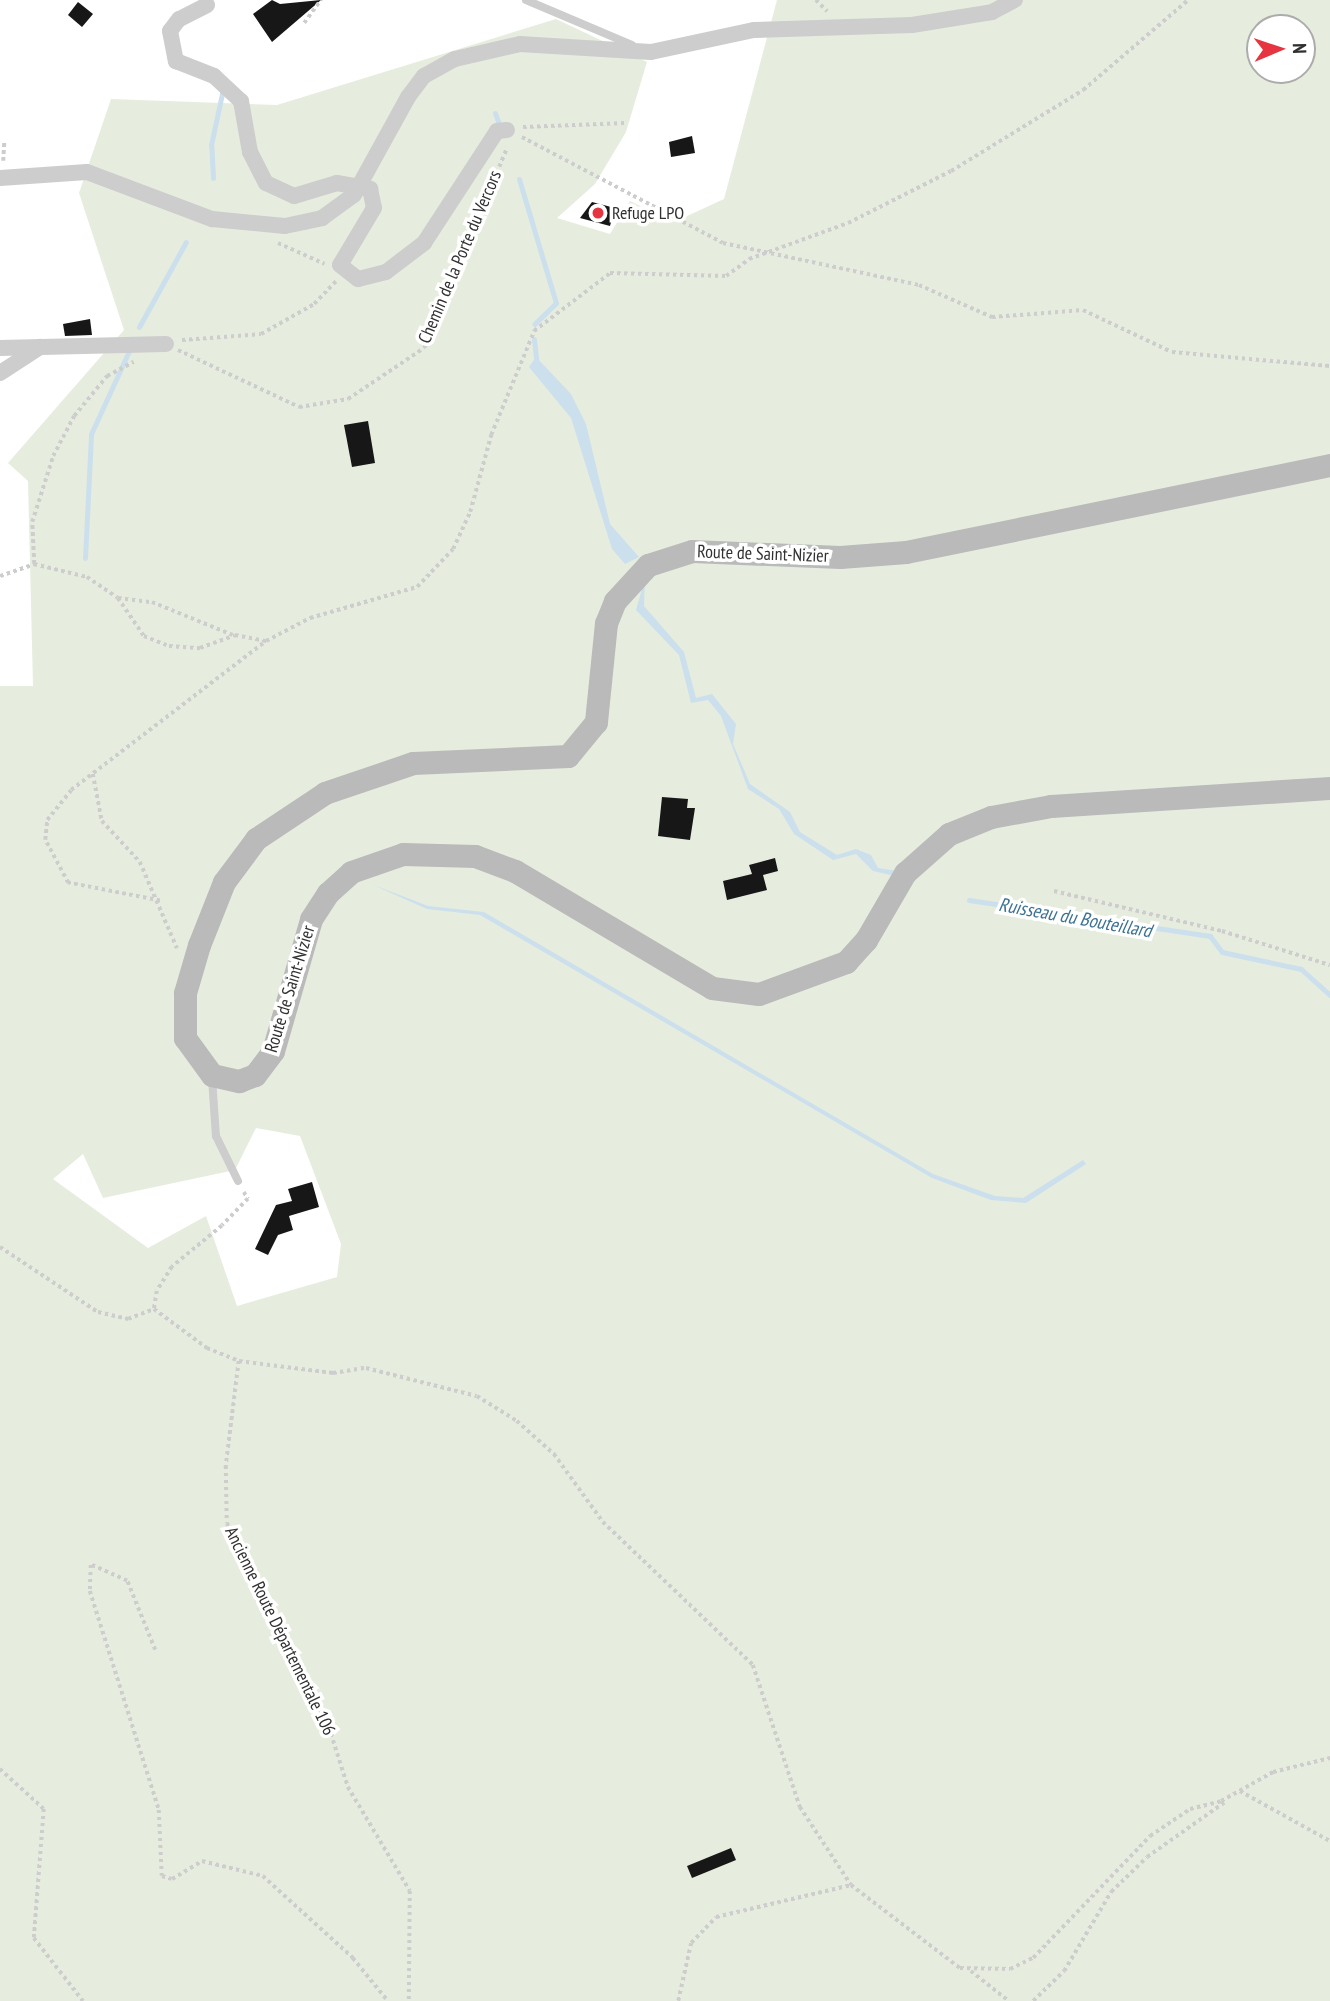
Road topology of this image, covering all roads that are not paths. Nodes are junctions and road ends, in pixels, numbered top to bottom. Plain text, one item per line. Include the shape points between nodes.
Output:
1 (526, 0) edge
2 (1014, 0) edge
3 (211, 3) edge
4 (650, 52) junction
5 (507, 130) road end
6 (0, 178) edge
7 (357, 186) junction
8 (166, 344) road end
9 (40, 347) junction
10 (0, 348) edge
11 (0, 373) edge
12 (1330, 465) edge
13 (1330, 788) edge
14 (212, 1075) junction
15 (238, 1181) dead end

1 - 4 lane
2 - 4 street via 992,12 912,24 754,30
3 - 7 street via 179,19 170,31 176,61 214,76 241,102 250,152 266,183 294,195 337,183
4 - 7 street via 520,44 455,58 424,76
5 - 7 street via 497,131 458,197 403,261 371,279 345,272 342,254 362,234 374,208 370,189
6 - 7 street via 87,172 241,226 285,226 321,218
8 - 9 street
9 - 10 street
9 - 11 street
12 - 14 main road, Route de Saint-Nizier via 906,552 839,557 718,550 658,561 637,574 615,601 603,645 599,711 578,749 552,760 413,763 295,808 238,860 188,980 185,1038
13 - 14 main road, Route de Saint-Nizier via 1051,806 991,817 949,834 905,873 866,940 846,961 759,993 702,983 515,871 475,856 403,854 351,872 311,919 267,1063 239,1081
14 - 15 lane via 216,1136

